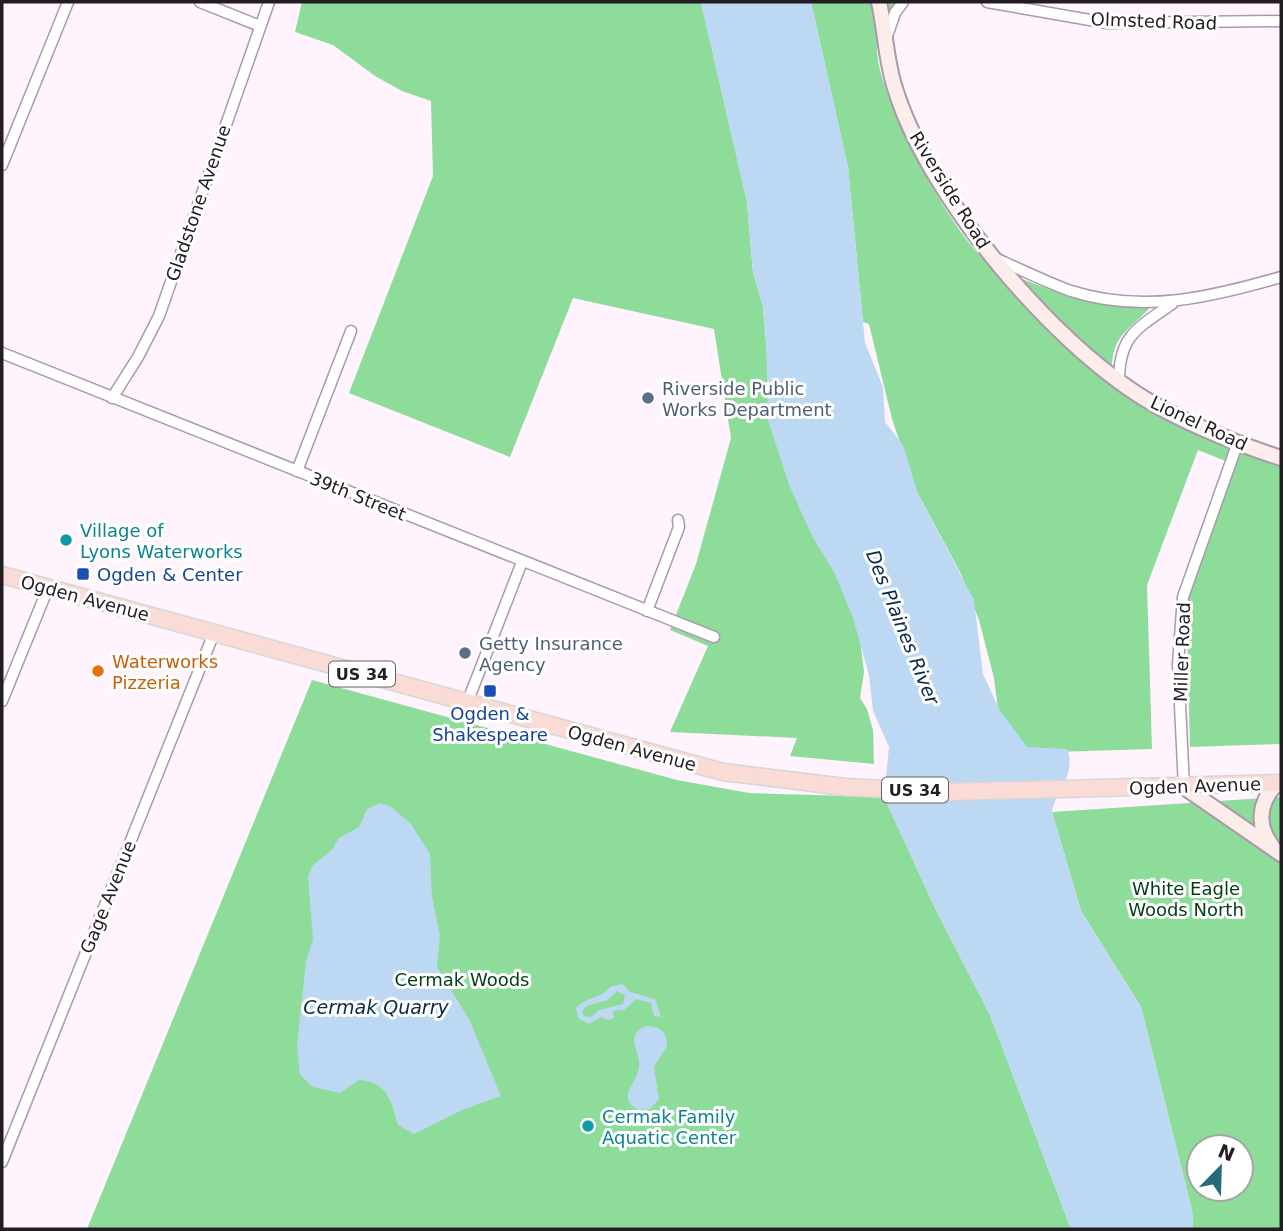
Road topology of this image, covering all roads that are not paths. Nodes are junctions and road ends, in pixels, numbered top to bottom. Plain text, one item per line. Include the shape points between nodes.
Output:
1 (68, 2) edge
2 (200, 2) edge
3 (269, 2) edge
4 (879, 2) edge
5 (903, 2) edge
6 (987, 2) edge
7 (1281, 21) edge
8 (260, 26) junction
9 (887, 37) junction
10 (2, 165) edge
11 (990, 256) junction
12 (1281, 277) edge
13 (1173, 303) junction
14 (351, 331) dead end
15 (2, 353) edge
16 (1119, 381) junction
17 (112, 398) junction
18 (1238, 442) junction
19 (1281, 458) edge
20 (298, 471) junction
21 (678, 520) dead end
22 (522, 562) junction
23 (2, 575) edge
24 (48, 588) junction
25 (647, 611) junction
26 (214, 633) junction
27 (714, 637) dead end
28 (2, 701) edge
29 (467, 703) junction
30 (1279, 784) edge
31 (1184, 787) junction
32 (1278, 852) edge
33 (2, 1162) edge

1 - 10 street
2 - 8 street
3 - 8 street, Gladstone Avenue
4 - 9 street, Riverside Road
5 - 9 street
6 - 7 street, Olmsted Road via 1107,23
8 - 17 street, Gladstone Avenue via 159,316
9 - 11 street, Riverside Road via 894,84 915,139
11 - 13 street via 1073,291 1125,303
11 - 16 street, Riverside Road via 1072,342
12 - 13 street
13 - 16 street via 1125,341
14 - 20 street
15 - 17 street, 39th Street
16 - 18 street, Lionel Road via 1188,421
17 - 20 street, 39th Street
18 - 19 street, Lionel Road
18 - 31 street, Miller Road via 1183,597 1178,664
20 - 22 street, 39th Street
21 - 25 street
22 - 25 street, 39th Street
22 - 29 street
23 - 24 main road, Ogden Avenue / US 34
24 - 26 main road, Ogden Avenue / US 34
24 - 28 street
25 - 27 street, 39th Street
26 - 29 main road, Ogden Avenue / US 34
26 - 33 street, Gage Avenue
29 - 31 main road, Ogden Avenue / US 34 via 723,772 845,787 947,792
30 - 31 main road, Ogden Avenue / US 34
30 - 32 street via 1265,799 1261,820 1263,834
31 - 32 street

